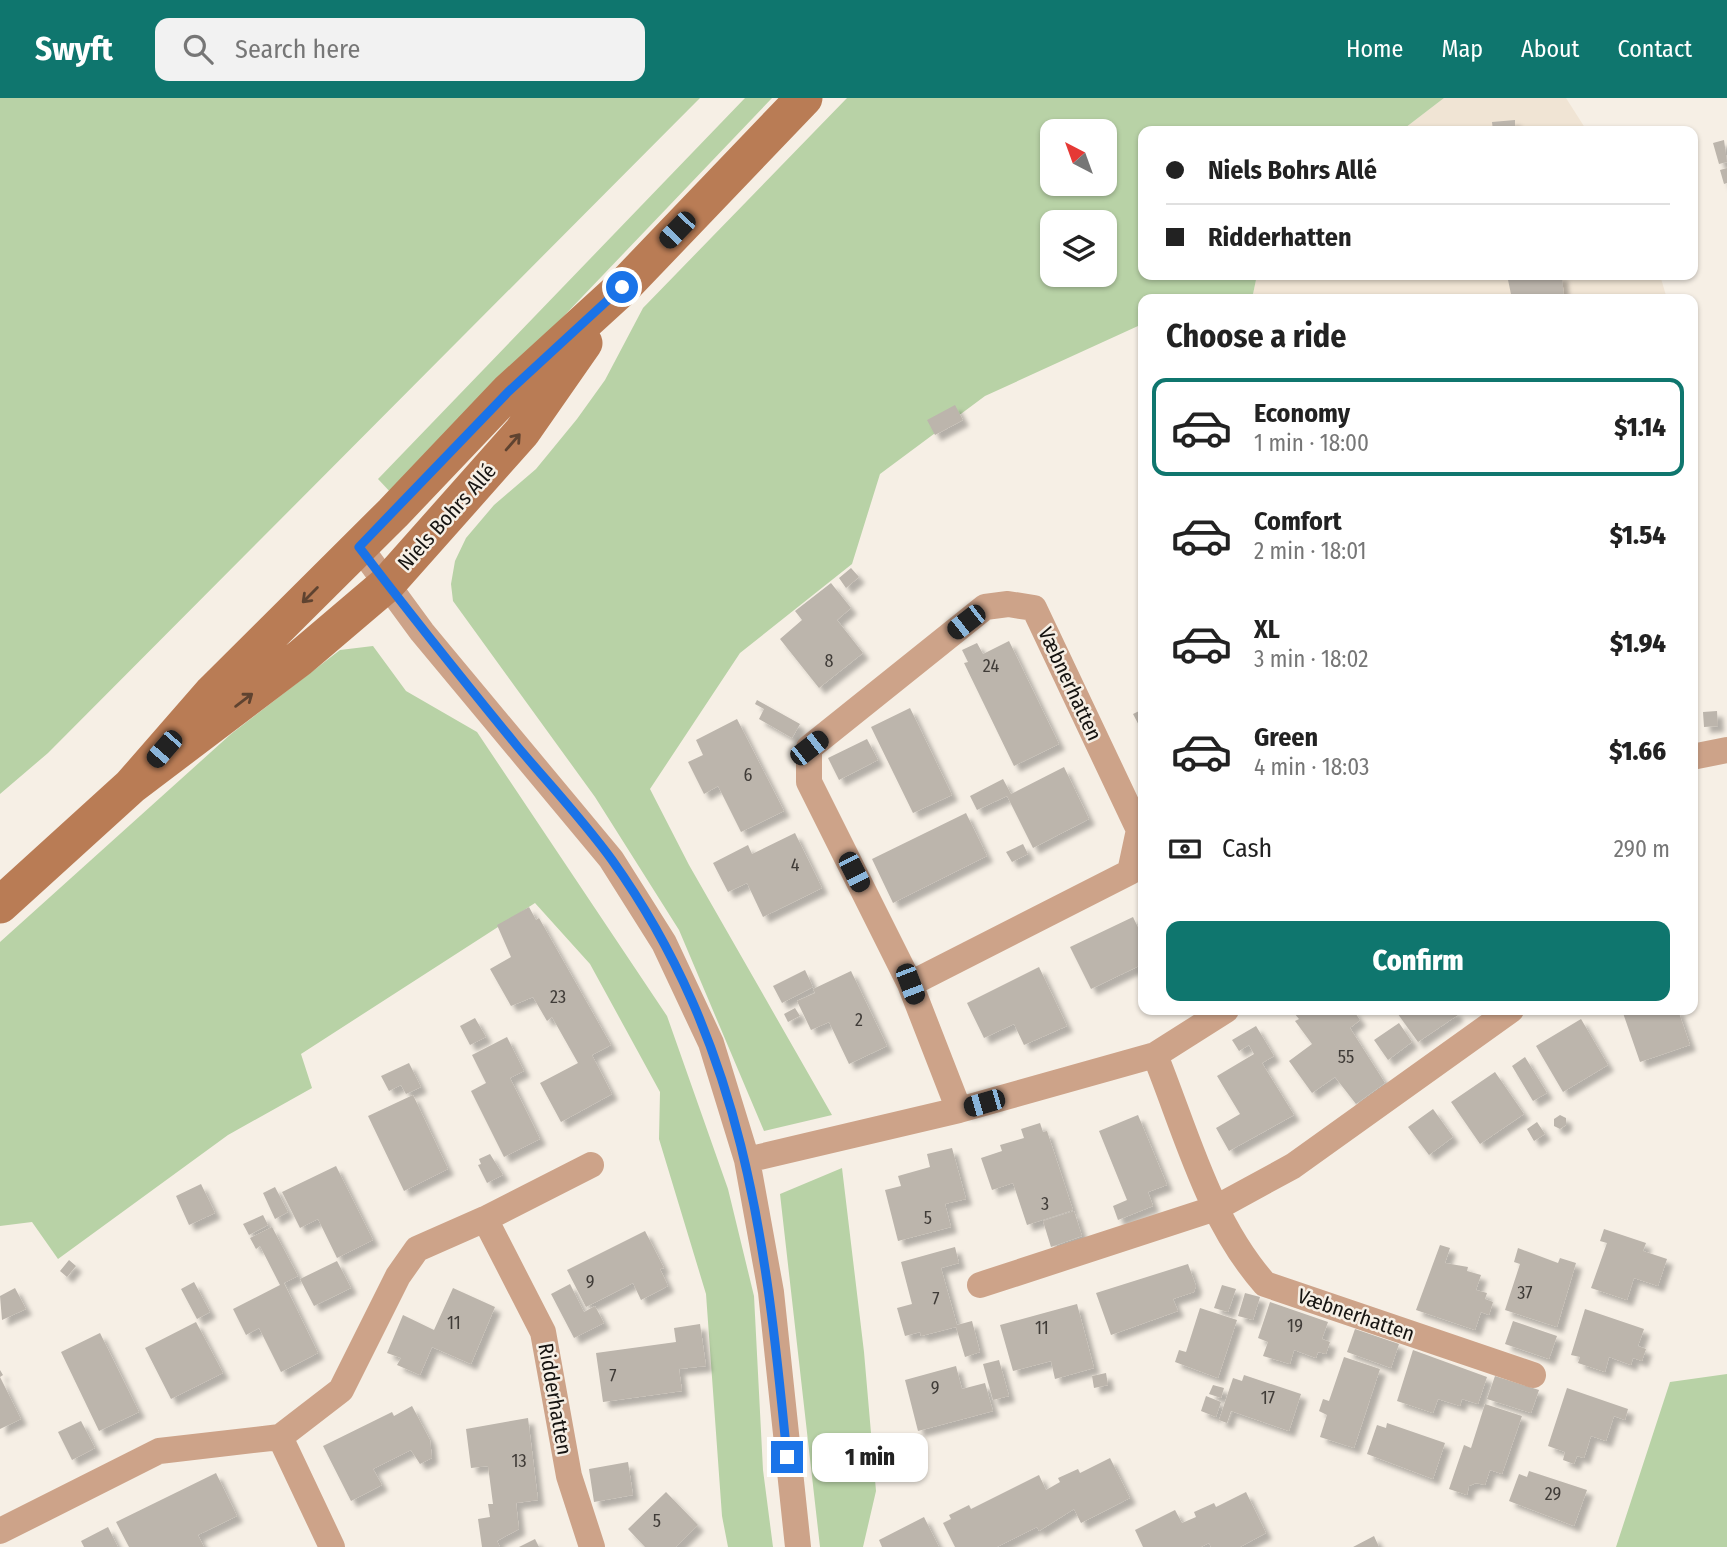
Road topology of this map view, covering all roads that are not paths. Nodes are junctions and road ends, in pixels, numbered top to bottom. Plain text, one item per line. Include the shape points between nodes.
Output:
1 (804, 98) edge
2 (622, 287) junction
3 (359, 547) junction
4 (387, 584) junction
5 (1727, 750) edge
6 (1698, 756) edge
7 (131, 786) junction
8 (1138, 828) edge
9 (1138, 835) edge
10 (0, 905) edge
11 (910, 984) junction
12 (1218, 1015) edge
13 (1504, 1015) edge
14 (1155, 1055) junction
15 (959, 1110) junction
16 (747, 1160) junction
17 (591, 1165) dead end
18 (1216, 1208) junction
19 (485, 1219) junction
20 (981, 1285) dead end
21 (1533, 1375) dead end
22 (279, 1437) junction
23 (0, 1531) edge
24 (332, 1547) edge
25 (593, 1547) edge
26 (797, 1547) edge

1 - 2 street, Niels Bohrs Allé
2 - 3 street, Niels Bohrs Allé via 508,392
4 -> 2 street, Niels Bohrs Allé via 522,432
3 - 4 street
3 -> 7 street, Niels Bohrs Allé via 213,692
7 -> 4 street, Niels Bohrs Allé via 300,658
4 - 16 street via 611,859 664,943 711,1044
5 - 6 street
7 - 10 street, Niels Bohrs Allé
8 - 11 street, Væbnerhatten via 1034,608 985,607 809,748 809,782
9 - 11 street, Væbnerhatten via 1130,872
11 - 15 street, Væbnerhatten
12 - 14 street
13 - 18 street via 1293,1166
14 - 15 street
14 - 18 street, Væbnerhatten
15 - 16 street
16 - 26 street via 771,1292
17 - 19 street
18 - 20 street
18 - 21 street, Væbnerhatten via 1241,1256 1265,1284
19 - 22 street via 417,1249 398,1276 341,1390
19 - 25 street, Ridderhatten via 543,1332 569,1476
22 - 23 street via 159,1451
22 - 24 street

